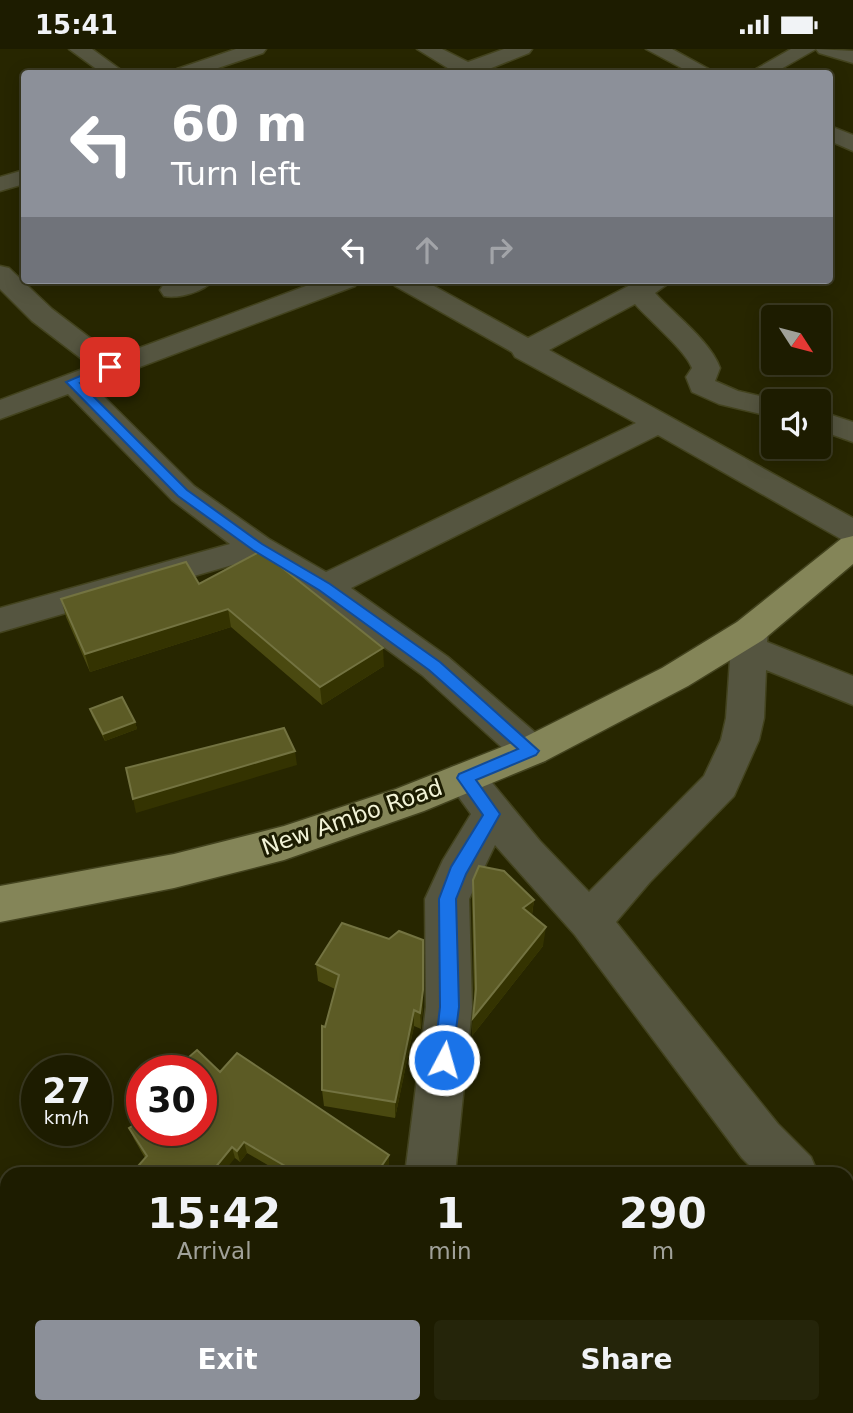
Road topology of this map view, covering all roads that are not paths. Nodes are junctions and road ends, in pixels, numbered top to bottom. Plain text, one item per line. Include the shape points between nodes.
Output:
1 (118, 49) edge
2 (256, 49) edge
3 (427, 49) edge
4 (522, 49) edge
5 (806, 49) edge
6 (826, 49) edge
7 (662, 50) edge
8 (84, 53) edge
9 (853, 57) edge
10 (220, 69) edge
11 (110, 70) edge
12 (466, 70) edge
13 (475, 70) edge
14 (700, 70) edge
15 (765, 70) edge
16 (833, 134) edge
17 (853, 144) edge
18 (21, 178) edge
19 (0, 184) edge
20 (0, 274) edge
21 (189, 284) edge
22 (335, 284) edge
23 (411, 284) edge
24 (650, 286) edge
25 (173, 290) dead end
26 (525, 351) junction
27 (110, 367) junction
28 (72, 382) junction
29 (761, 405) edge
30 (0, 410) edge
31 (658, 425) junction
32 (831, 425) edge
33 (853, 433) edge
34 (257, 547) junction
35 (850, 550) edge
36 (324, 587) junction
37 (0, 620) edge
38 (749, 640) junction
39 (853, 691) edge
40 (531, 751) junction
41 (465, 778) junction
42 (492, 814) junction
43 (0, 904) edge
44 (590, 922) junction
45 (431, 1167) edge
46 (786, 1167) edge

1 - 8 street
2 - 10 street
3 - 12 street
4 - 13 street
5 - 15 street
6 - 9 street
7 - 14 street
8 - 11 street
16 - 17 street
18 - 19 street
20 - 27 street via 42,315
21 - 25 street
22 - 27 street
23 - 26 street
24 - 26 street
24 - 29 street via 674,331 701,354 706,368 700,377 702,386
26 - 31 street
27 - 28 street
28 - 30 street
28 - 34 street via 183,493
31 - 35 street
31 - 36 street
32 - 33 street
34 - 36 street
34 - 37 street
35 - 38 main road, New Ambo Road
36 - 40 street via 435,666
38 - 39 street
38 - 40 main road, New Ambo Road
38 - 44 street via 745,718 720,785
40 - 41 main road, New Ambo Road
41 - 42 street
41 - 43 main road, New Ambo Road via 284,843 174,871
42 - 44 street
42 - 45 street via 457,872 447,899 449,1007
44 - 46 street via 760,1141

